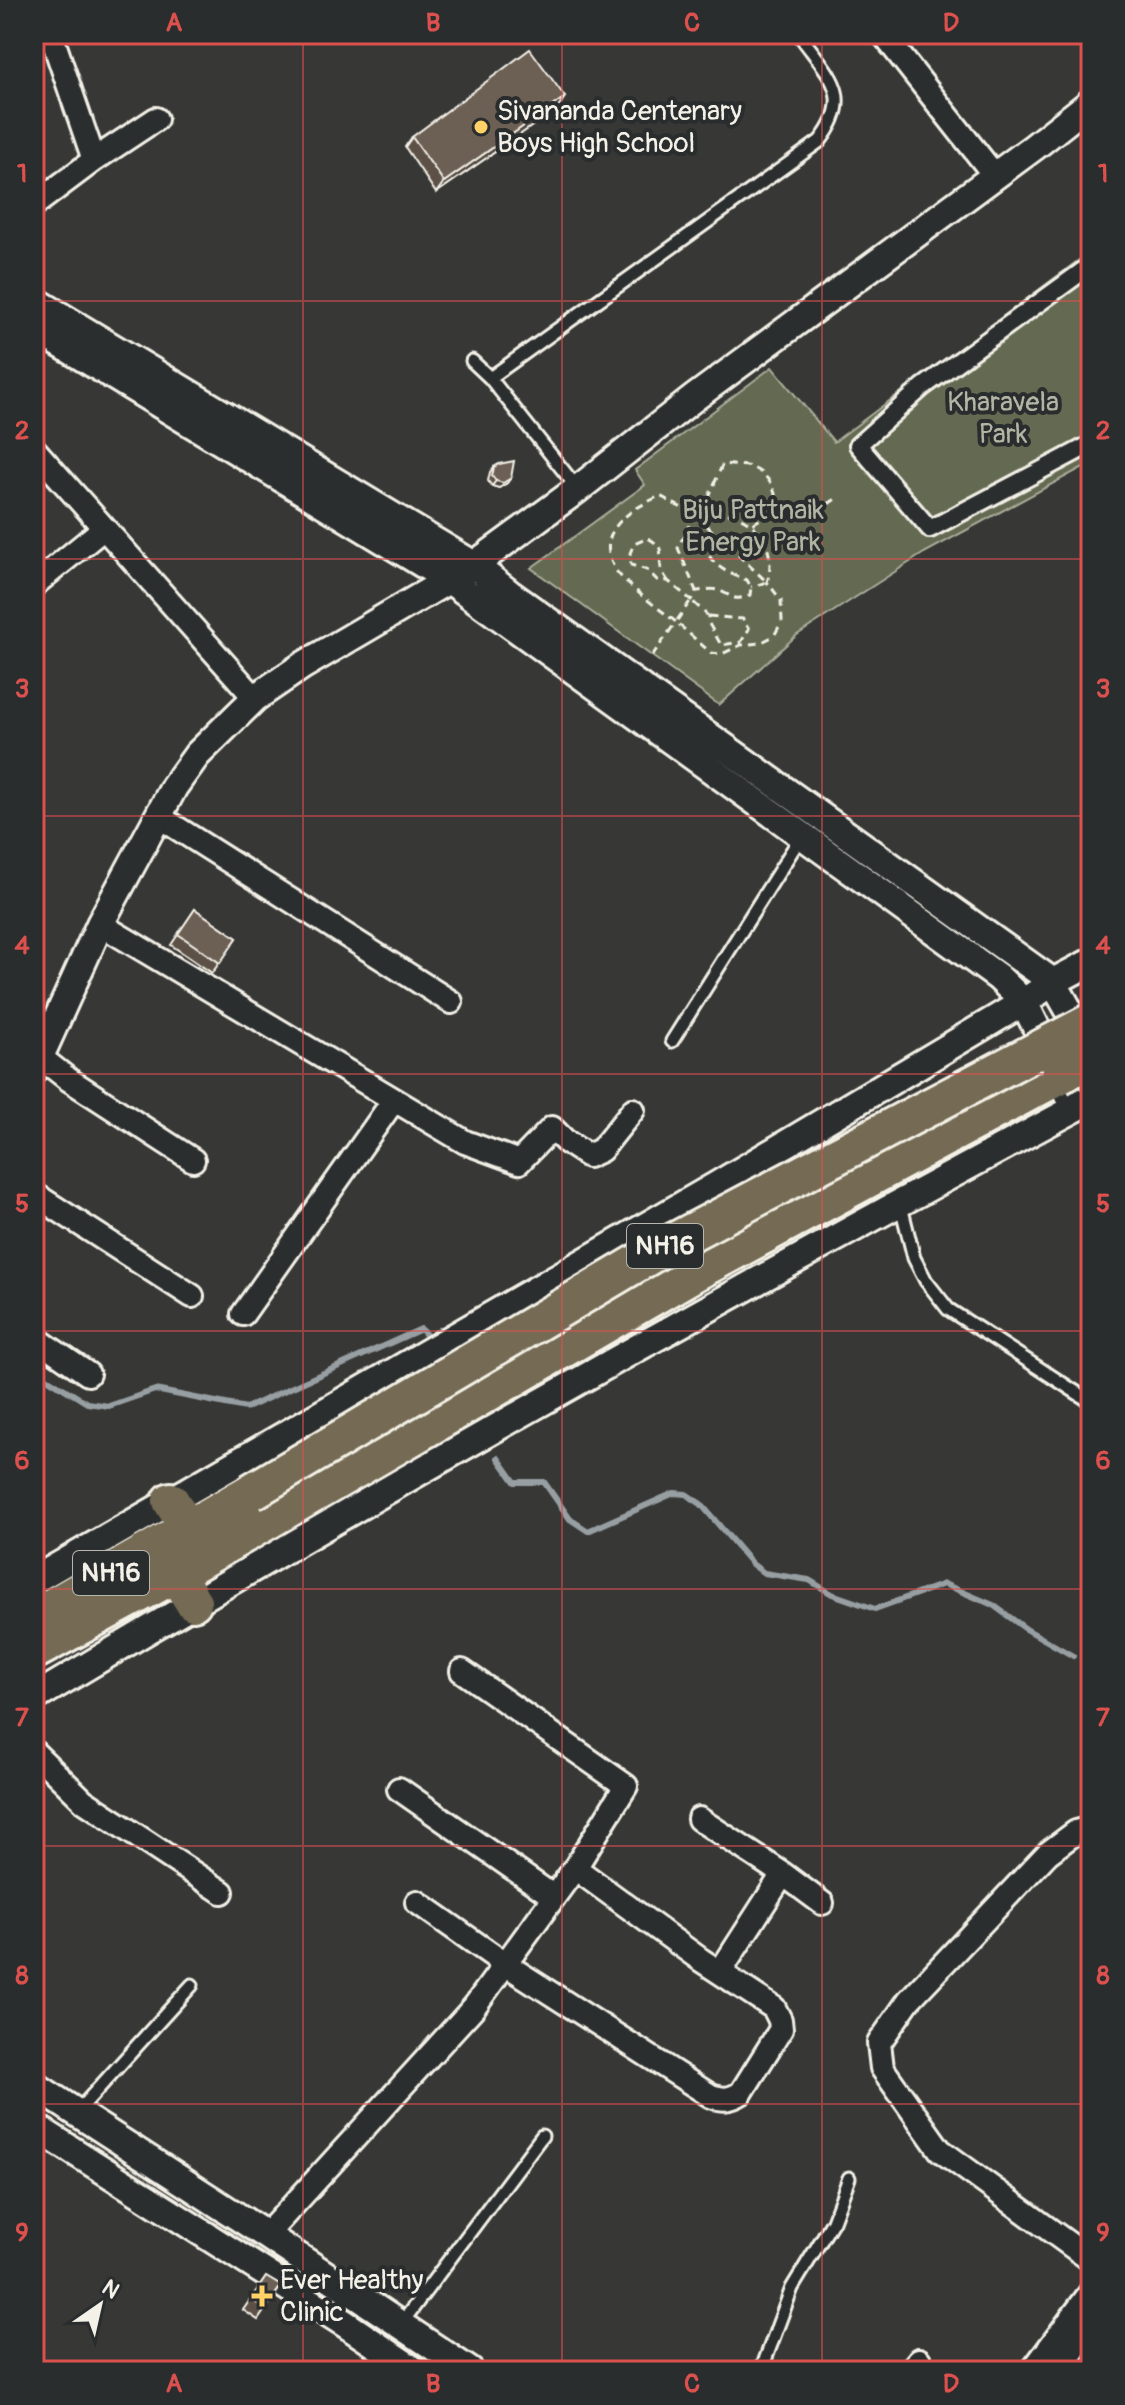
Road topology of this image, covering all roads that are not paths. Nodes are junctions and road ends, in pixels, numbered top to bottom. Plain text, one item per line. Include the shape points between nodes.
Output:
1 (51, 34) edge
2 (799, 34) edge
3 (890, 37) edge
4 (1091, 102) edge
5 (156, 119) dead end
6 (94, 160) junction
7 (995, 176) junction
8 (34, 205) edge
9 (1091, 265) edge
10 (34, 300) edge
11 (34, 328) edge
12 (472, 361) dead end
13 (490, 378) junction
14 (1091, 444) edge
15 (34, 449) edge
16 (578, 489) junction
17 (104, 528) junction
18 (474, 565) junction
19 (449, 580) junction
20 (34, 585) edge
21 (255, 698) junction
22 (158, 816) junction
23 (802, 835) junction
24 (100, 924) junction
25 (1091, 962) edge
26 (1053, 982) junction
27 (451, 1002) dead end
28 (1024, 1002) junction
29 (1091, 1022) edge
30 (672, 1041) dead end
31 (1091, 1049) edge
32 (1091, 1059) edge
33 (37, 1064) edge
34 (394, 1100) junction
35 (1086, 1104) edge
36 (633, 1110) dead end
37 (193, 1160) dead end
38 (34, 1194) edge
39 (900, 1202) junction
40 (192, 1296) dead end
41 (243, 1314) dead end
42 (34, 1337) edge
43 (88, 1374) dead end
44 (1091, 1402) edge
45 (258, 1507) junction
46 (179, 1515) junction
47 (34, 1580) edge
48 (185, 1588) junction
49 (34, 1617) edge
50 (34, 1651) edge
51 (462, 1671) dead end
52 (34, 1698) edge
53 (34, 1752) edge
54 (399, 1789) dead end
55 (699, 1819) dead end
56 (1091, 1828) edge
57 (575, 1868) junction
58 (783, 1874) junction
59 (222, 1892) dead end
60 (554, 1897) junction
61 (417, 1902) dead end
62 (822, 1903) dead end
63 (505, 1964) junction
64 (720, 1972) junction
65 (192, 1985) dead end
66 (34, 2085) edge
67 (76, 2113) junction
68 (34, 2126) edge
69 (542, 2136) dead end
70 (849, 2178) dead end
71 (266, 2235) junction
72 (1091, 2260) edge
73 (1091, 2292) edge
74 (400, 2325) junction
75 (1091, 2325) edge
76 (1061, 2356) edge
77 (415, 2371) edge
78 (470, 2371) edge
79 (761, 2371) edge
80 (1032, 2371) edge

1 - 6 street
2 - 13 lane via 837,89 838,108 820,141
3 - 7 street
4 - 7 street
5 - 6 street
6 - 8 street
7 - 16 street
9 - 14 street via 923,387 858,445 930,529
10 - 18 street
11 - 19 street
12 - 13 lane
13 - 16 lane
15 - 17 street
16 - 18 street
17 - 20 street
17 - 21 street
18 - 19 street
18 - 26 street
19 - 21 street
19 - 23 street
21 - 22 street via 197,755
22 - 24 street
22 - 27 street
23 - 28 street via 998,977
23 - 30 lane
24 - 33 street
24 - 34 street
25 - 26 street
26 - 28 street
26 - 31 street
28 - 35 street
28 - 46 street via 435,1347
29 - 45 highway, NH16, bridge via 671,1243
32 - 45 highway, NH16, bridge
33 - 37 street
34 - 36 street via 465,1142 519,1162 552,1128 588,1156 601,1150
34 - 41 street
35 - 39 street
38 - 40 street
39 - 44 lane via 914,1258 948,1309
39 - 48 street
42 - 43 street
45 - 46 highway, NH16
45 - 48 highway, NH16
46 - 47 street
46 - 49 highway, NH16
48 - 50 highway, NH16
48 - 52 street
51 - 57 street via 626,1786
53 - 59 street via 84,1801
54 - 60 street
55 - 58 street
56 - 72 street via 1076,1832 1048,1853 909,2000 879,2043 882,2068 940,2150
57 - 60 street
57 - 64 street
58 - 62 street
58 - 64 street
60 - 63 street
61 - 63 street
63 - 64 street via 687,2083 722,2100 741,2093 781,2029 774,2008
63 - 71 street via 474,2007
65 - 67 lane
66 - 67 street
67 - 71 street
68 - 77 street
69 - 74 lane
70 - 79 lane via 833,2221 792,2288
71 - 74 street
73 - 76 street
74 - 78 street
75 - 76 street
76 - 80 street

